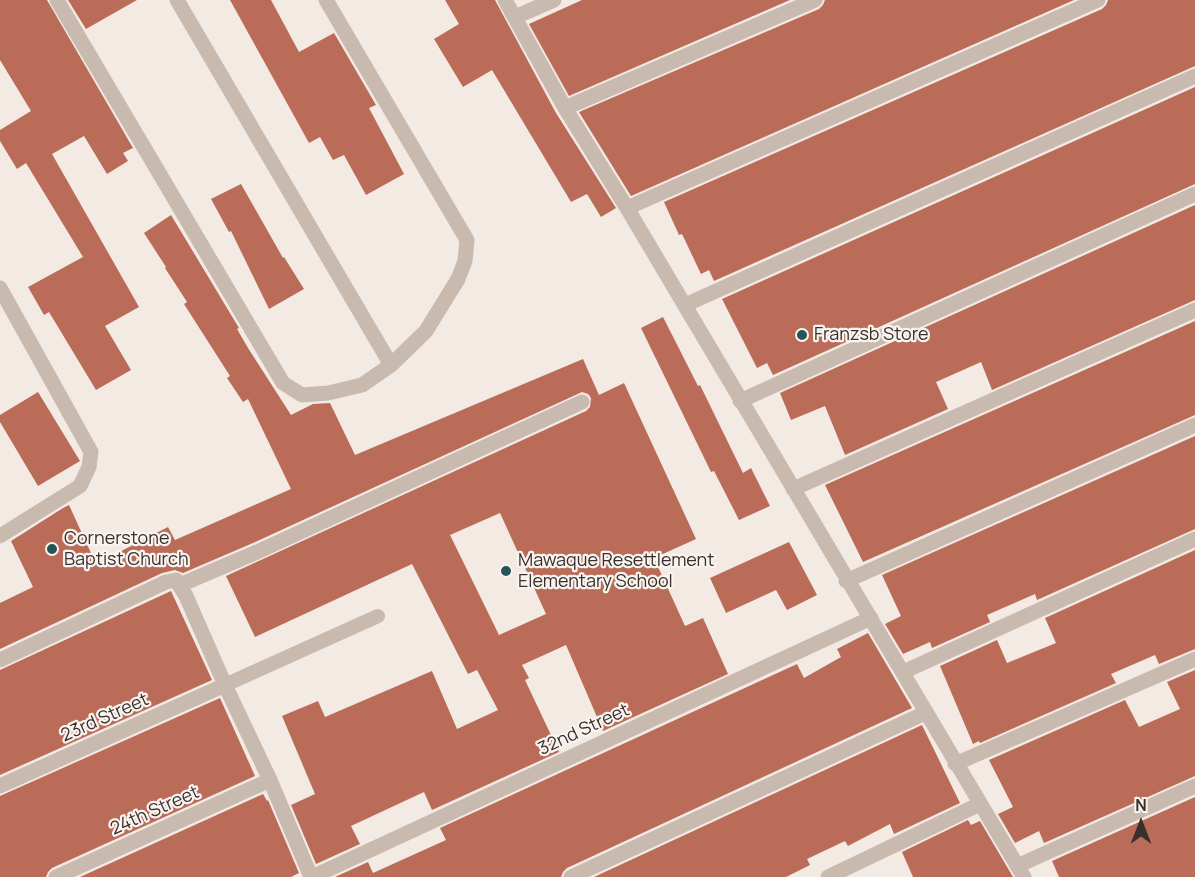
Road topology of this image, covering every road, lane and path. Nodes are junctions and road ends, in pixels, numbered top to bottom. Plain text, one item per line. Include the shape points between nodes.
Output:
1 (57, 0) edge
2 (177, 0) edge
3 (326, 0) edge
4 (505, 0) edge
5 (554, 0) edge
6 (815, 0) edge
7 (1098, 0) edge
8 (515, 17) junction
9 (1195, 76) edge
10 (565, 108) junction
11 (1195, 194) edge
12 (627, 208) junction
13 (3, 298) edge
14 (685, 305) junction
15 (1195, 310) edge
16 (391, 365) junction
17 (740, 401) junction
18 (582, 402) dead end
19 (1195, 425) edge
20 (793, 489) junction
21 (0, 536) edge
22 (1195, 539) edge
23 (846, 581) junction
24 (173, 584) junction
25 (378, 616) dead end
26 (872, 618) junction
27 (1195, 658) edge
28 (0, 660) edge
29 (903, 672) junction
30 (225, 685) junction
31 (926, 713) junction
32 (955, 764) junction
33 (270, 780) junction
34 (0, 786) edge
35 (1195, 786) edge
36 (980, 804) junction
37 (1020, 872) edge
38 (56, 877) edge
39 (311, 877) edge
40 (571, 877) edge
41 (828, 877) edge

1 - 16 street via 284,382 302,395 328,393 362,385
2 - 16 street
3 - 16 street via 467,240 458,279 426,331
4 - 8 street
5 - 8 street
6 - 10 street
7 - 12 street
8 - 10 street
9 - 14 street
10 - 12 street
11 - 17 street
12 - 14 street
13 - 21 street via 91,452 80,486
14 - 17 street
15 - 20 street
17 - 20 street
18 - 24 street via 257,552
19 - 23 street
20 - 23 street
22 - 29 street
23 - 26 street
24 - 28 street
24 - 30 street
25 - 30 lane
26 - 29 street
26 - 39 street, 32nd Street
27 - 32 street
29 - 31 street
30 - 33 street
30 - 34 street, 23rd Street
31 - 32 street
31 - 40 street
32 - 36 street
33 - 38 street, 24th Street
33 - 39 street
35 - 37 street
36 - 37 street
36 - 41 street

